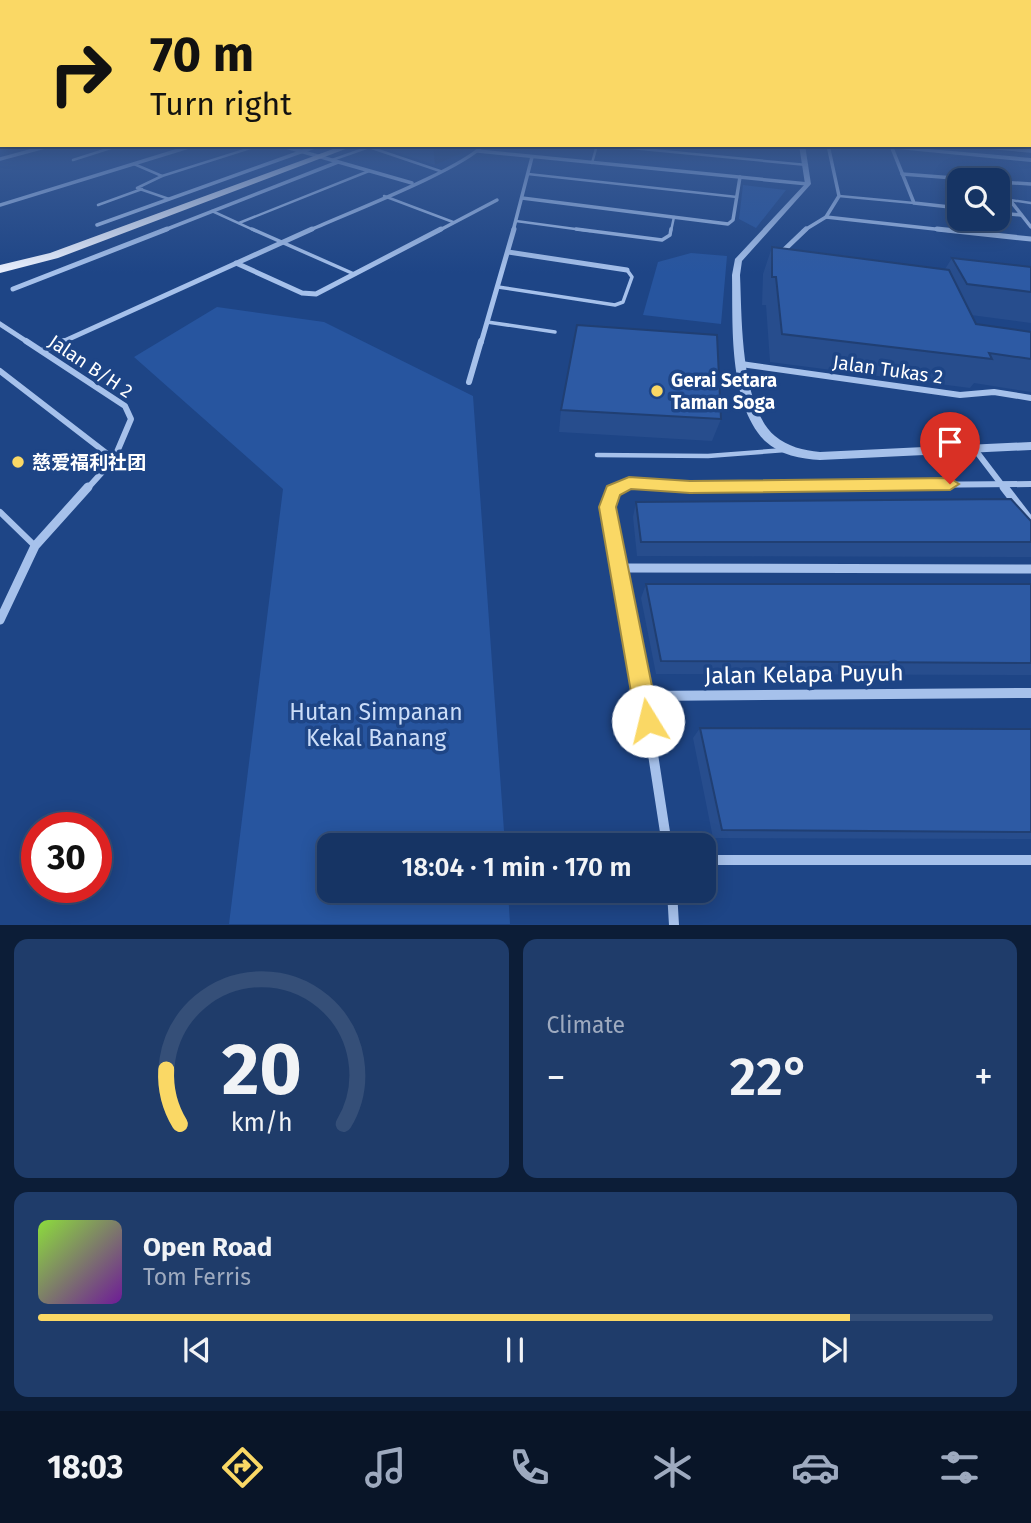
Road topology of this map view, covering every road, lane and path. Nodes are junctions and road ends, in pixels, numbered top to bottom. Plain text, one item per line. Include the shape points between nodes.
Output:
1 (62, 186) edge
2 (141, 186) edge
3 (205, 186) edge
4 (243, 186) edge
5 (276, 186) edge
6 (331, 186) edge
7 (405, 186) edge
8 (525, 186) edge
9 (639, 186) edge
10 (739, 186) edge
11 (806, 186) edge
12 (837, 186) edge
13 (907, 186) edge
14 (142, 189) junction
15 (384, 196) junction
16 (737, 197) junction
17 (839, 197) junction
18 (522, 198) junction
19 (169, 199) junction
20 (497, 200) dead end
21 (1010, 201) joint
22 (1031, 202) edge
23 (915, 203) junction
24 (0, 205) edge
25 (98, 205) dead end
26 (947, 207) edge
27 (212, 211) junction
28 (1010, 214) edge
29 (1021, 215) junction
30 (674, 217) junction
31 (826, 217) junction
32 (516, 221) junction
33 (453, 222) junction
34 (239, 223) junction
35 (97, 225) dead end
36 (1030, 225) edge
37 (1031, 239) edge
38 (281, 242) junction
39 (508, 252) junction
40 (795, 258) edge
41 (236, 263) junction
42 (0, 269) edge
43 (626, 270) joint
44 (354, 274) junction
45 (498, 287) junction
46 (13, 289) dead end
47 (487, 322) junction
48 (0, 324) edge
49 (555, 332) dead end
50 (42, 351) junction
51 (741, 364) junction
52 (0, 371) edge
53 (469, 382) dead end
54 (1031, 398) edge
55 (1031, 446) edge
56 (973, 447) junction
57 (785, 450) junction
58 (597, 455) dead end
59 (114, 458) junction
60 (1002, 484) junction
61 (1031, 484) edge
62 (0, 512) edge
63 (1031, 522) edge
64 (35, 546) junction
65 (621, 568) junction
66 (1031, 569) edge
67 (0, 620) edge
68 (1031, 692) edge
69 (644, 696) junction
70 (665, 833) edge
71 (716, 860) edge
72 (1031, 860) edge
73 (672, 903) edge
74 (674, 925) edge

1 - 24 street
2 - 14 lane via 137,188
3 - 19 street
4 - 42 main road via 32,264
5 - 27 street
6 - 34 lane
7 - 15 street
8 - 18 street
9 - 16 lane
10 - 16 street
11 - 51 street via 738,261
12 - 17 street
13 - 23 street
14 - 19 lane
14 - 25 lane
15 - 33 lane
15 - 38 street
16 - 30 street via 728,224
17 - 23 lane
17 - 31 street
18 - 30 street
18 - 32 street
19 - 35 street
20 - 33 street
21 - 22 lane
21 - 29 street
23 - 26 street
27 - 34 lane
27 - 46 street
28 - 29 street
29 - 36 street
30 - 32 lane via 670,234 662,240
31 - 37 street
31 - 40 street via 784,250
32 - 39 street
33 - 44 street
34 - 38 lane
38 - 41 street
38 - 44 lane
39 - 43 street
39 - 45 street
41 - 44 street via 312,295
41 - 50 street
43 - 45 lane via 632,276 623,302 615,305
45 - 47 street
47 - 49 lane
47 - 53 street
48 - 50 street, Jalan B/H 2
50 - 59 street, Jalan B/H 2 via 130,412
51 - 54 street, Jalan Tukas 2 via 960,395 994,392
51 - 57 street via 747,403 767,434
52 - 59 street
55 - 56 street
56 - 57 street via 840,456
56 - 60 street
57 - 58 lane via 708,456
59 - 64 street, Jalan B/H 2
60 - 61 street
60 - 63 street
60 - 65 street via 690,487 629,483 613,491 607,507
62 - 64 lane
64 - 67 street, Jalan B/H 2
65 - 66 street
65 - 69 street
68 - 69 street, Jalan Kelapa Puyuh
69 - 70 street
71 - 72 street
73 - 74 street

